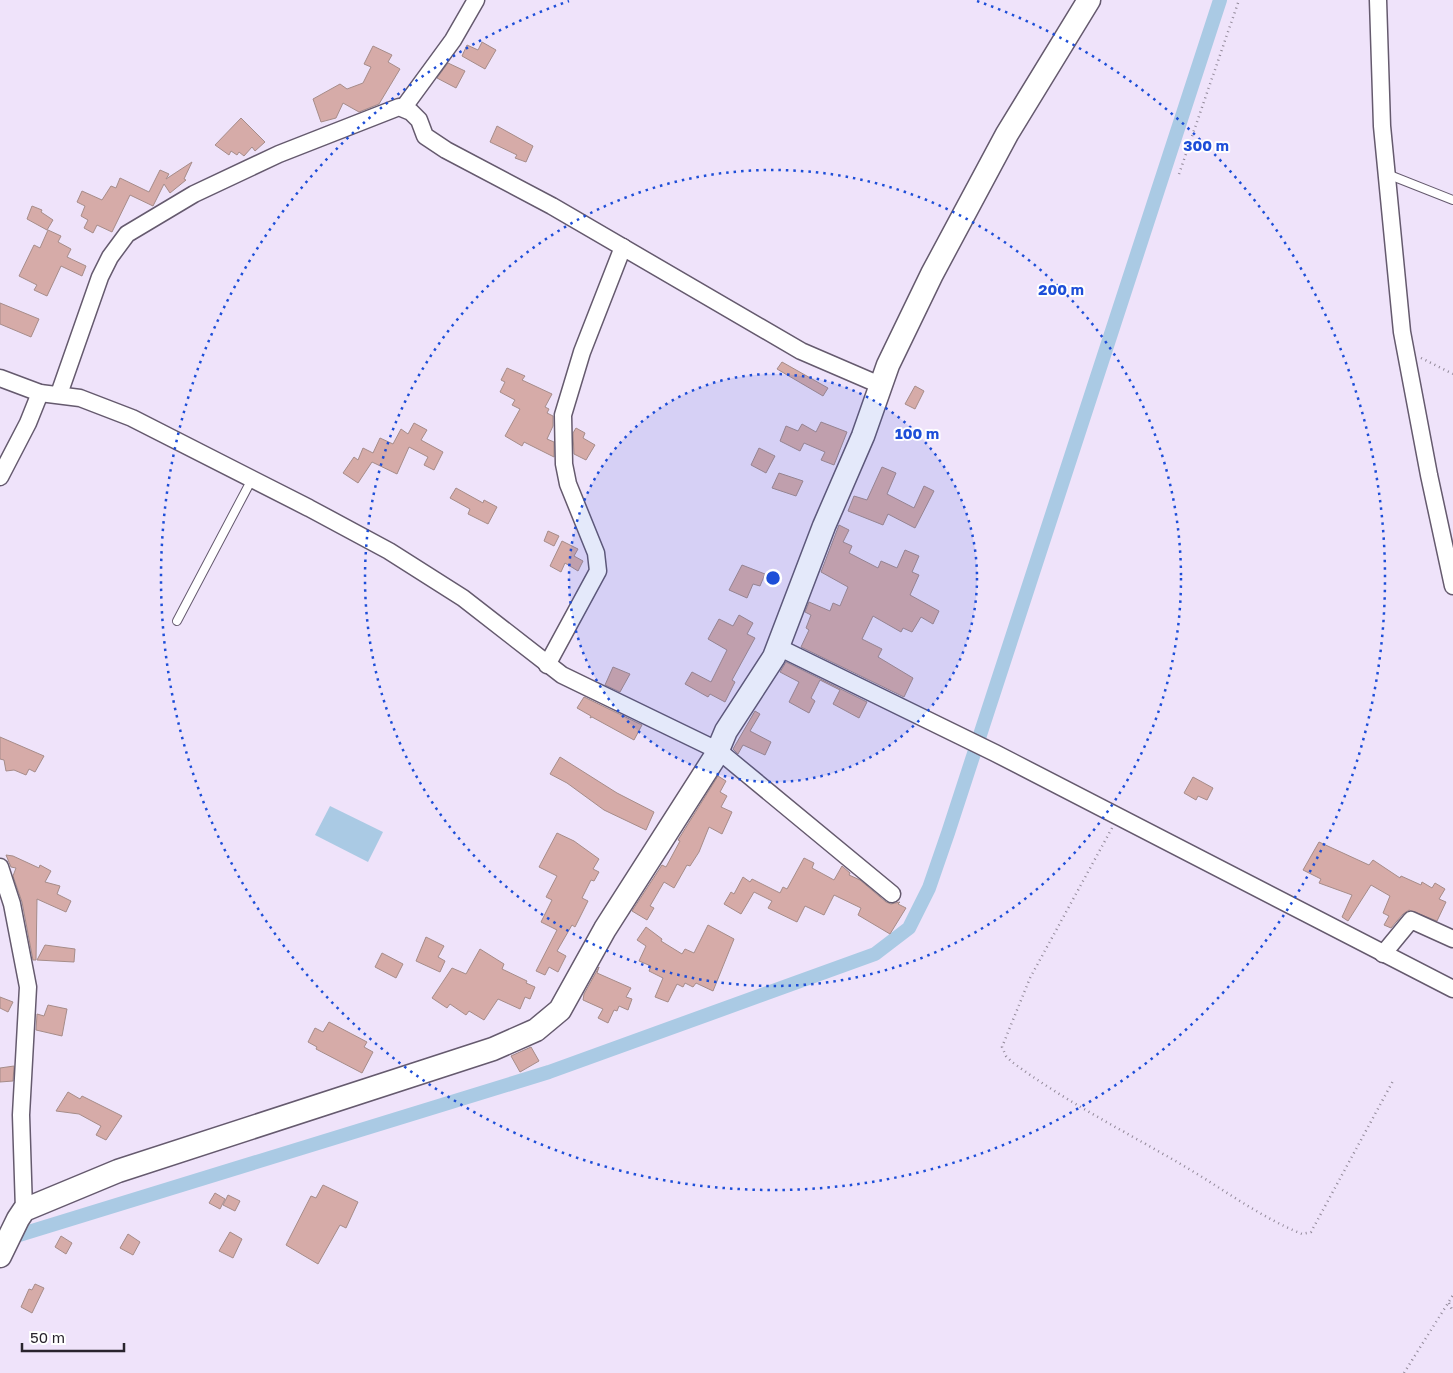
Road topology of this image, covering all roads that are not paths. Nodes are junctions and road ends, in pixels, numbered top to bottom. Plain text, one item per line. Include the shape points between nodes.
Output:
1 (476, 0) edge
2 (1089, 0) edge
3 (1378, 0) edge
4 (404, 108) junction
5 (1387, 174) junction
6 (1453, 200) edge
7 (623, 247) junction
8 (0, 378) edge
9 (880, 385) junction
10 (40, 393) junction
11 (59, 394) junction
12 (0, 477) edge
13 (252, 479) junction
14 (1453, 586) edge
15 (177, 621) dead end
16 (778, 647) junction
17 (547, 665) junction
18 (719, 751) junction
19 (0, 867) edge
20 (892, 894) dead end
21 (1453, 939) edge
22 (1383, 954) junction
23 (1453, 990) edge
24 (21, 1214) junction
25 (0, 1256) edge

1 - 4 street via 453,40
2 - 9 street via 1007,134 932,274
3 - 5 street via 1382,126
4 - 7 street via 419,120 429,140
4 - 11 street via 394,108 271,158 194,194 127,234 100,277
5 - 6 lane
5 - 14 street via 1406,351
7 - 9 street via 801,351
7 - 17 street via 579,360 563,415 566,473 596,553 598,571
8 - 10 street
9 - 16 street via 863,436 824,526
10 - 11 street
10 - 12 street
11 - 13 street via 80,398 132,418
13 - 15 lane
13 - 17 street via 353,531 447,587
16 - 18 street via 762,680 726,731
16 - 22 street via 995,753
17 - 18 street via 615,702
18 - 20 street
18 - 24 street via 605,929 563,1005 544,1025 493,1049 118,1171
19 - 24 street via 12,904 28,987 21,1115
21 - 22 street via 1410,920
22 - 23 street
24 - 25 street

